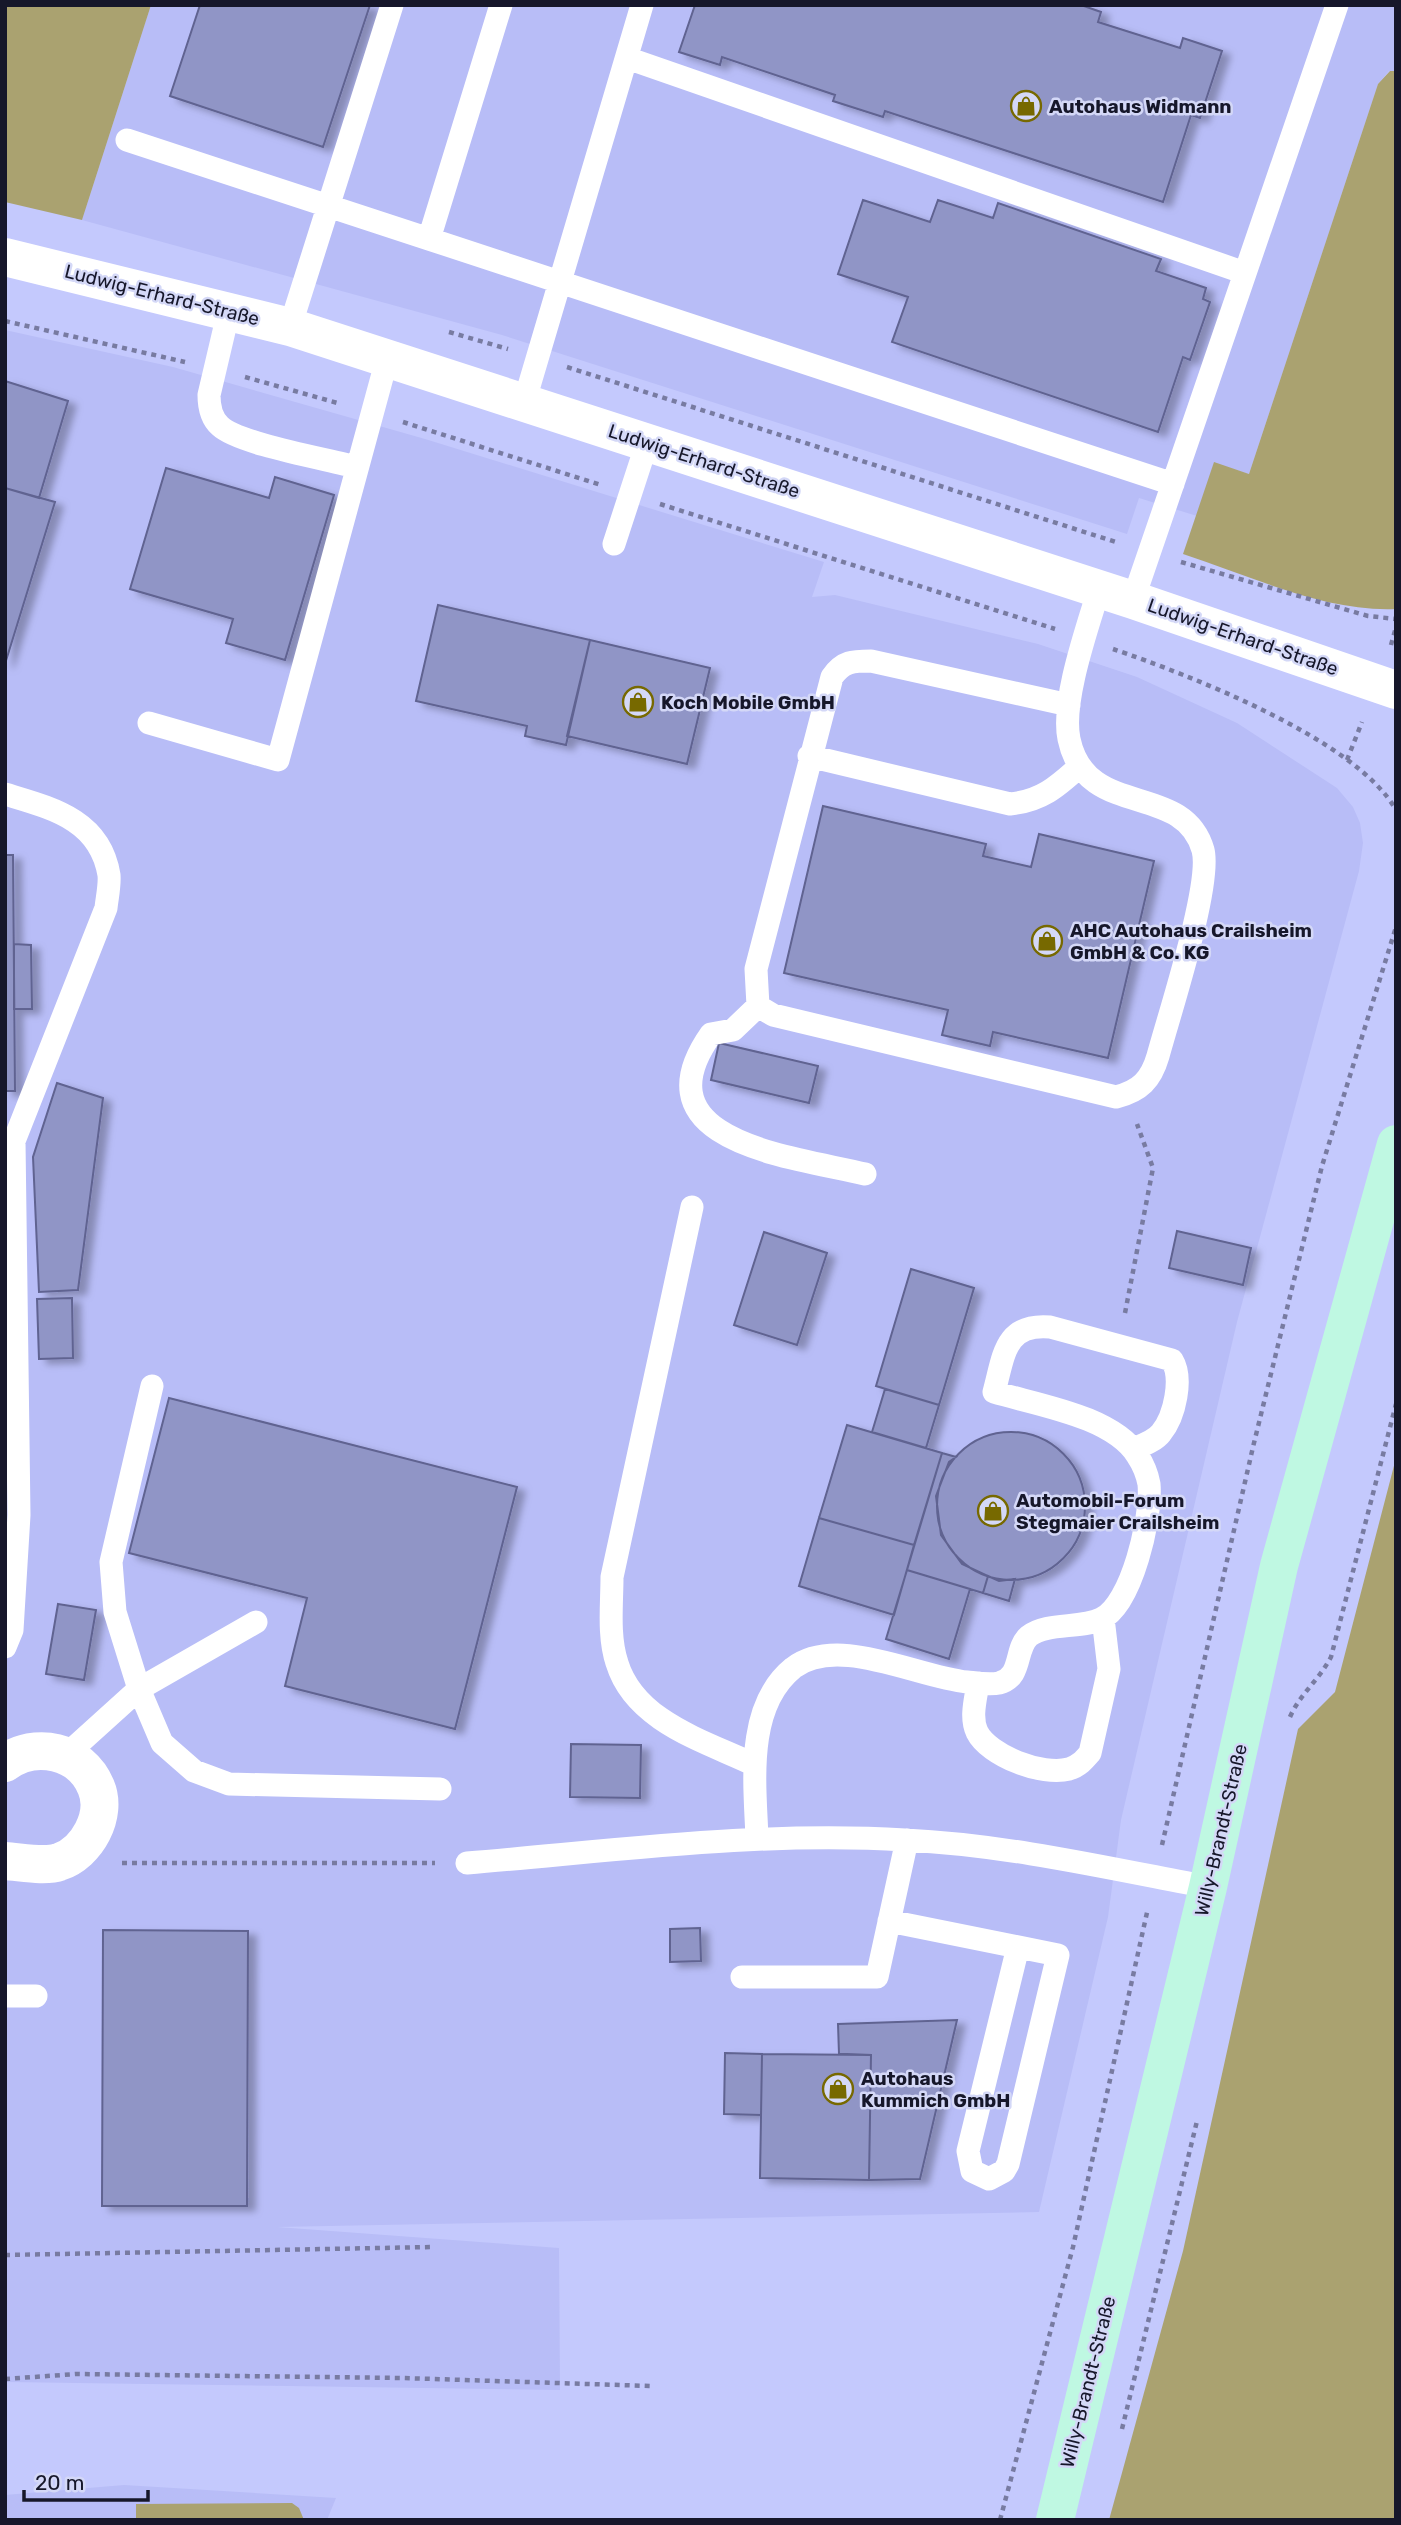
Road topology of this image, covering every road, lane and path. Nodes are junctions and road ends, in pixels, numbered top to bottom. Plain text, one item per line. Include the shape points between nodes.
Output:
1 (392, 5) edge
2 (501, 5) edge
3 (642, 5) edge
4 (1337, 5) edge
5 (627, 58) junction
6 (127, 140) dead end
7 (327, 205) junction
8 (429, 239) junction
9 (5, 257) edge
10 (1245, 273) junction
11 (560, 280) junction
12 (229, 310) junction
13 (5, 321) edge
14 (290, 327) junction
15 (445, 331) dead end
16 (537, 357) junction
17 (387, 359) junction
18 (214, 369) junction
19 (524, 403) junction
20 (370, 412) junction
21 (647, 443) junction
22 (356, 467) junction
23 (1173, 484) junction
24 (630, 494) junction
25 (614, 544) dead end
26 (1149, 552) junction
27 (1116, 594) junction
28 (1396, 619) edge
29 (1084, 639) junction
30 (1396, 690) edge
31 (1069, 705) junction
32 (149, 723) dead end
33 (809, 756) junction
34 (1079, 766) junction
35 (5, 794) edge
36 (1396, 810) edge
37 (1396, 927) edge
38 (758, 1006) junction
39 (1126, 1094) junction
40 (1396, 1144) edge
41 (865, 1174) dead end
42 (692, 1207) dead end
43 (1118, 1345) junction
44 (152, 1386) dead end
45 (1396, 1404) edge
46 (1133, 1449) junction
47 (1103, 1618) junction
48 (256, 1622) dead end
49 (5, 1647) edge
50 (978, 1683) junction
51 (139, 1689) junction
52 (1289, 1718) dead end
53 (66, 1755) junction
54 (5, 1763) edge
55 (755, 1765) junction
56 (440, 1789) dead end
57 (757, 1838) junction
58 (907, 1840) junction
59 (82, 1850) junction
60 (5, 1861) edge
61 (467, 1863) joint
62 (1155, 1877) junction
63 (1209, 1887) junction
64 (889, 1921) junction
65 (1018, 1947) junction
66 (742, 1977) dead end
67 (5, 1996) edge
68 (36, 1996) dead end
69 (1199, 2109) dead end
70 (432, 2247) dead end
71 (5, 2255) edge
72 (5, 2379) edge
73 (650, 2386) dead end
74 (1119, 2441) dead end
75 (1000, 2520) edge
76 (1055, 2520) edge

1 - 7 lane
2 - 8 lane
3 - 5 lane
4 - 10 lane
5 - 10 lane
5 - 11 lane
6 - 7 lane
7 - 8 lane
7 - 14 lane
8 - 11 lane
9 - 12 street, Ludwig-Erhard-Straße
10 - 23 lane
11 - 16 lane
11 - 23 lane
12 - 14 street, Ludwig-Erhard-Straße
12 - 18 lane
13 - 18 path
14 - 17 street, Ludwig-Erhard-Straße
15 - 16 path
16 - 19 lane
16 - 26 path
17 - 19 street, Ludwig-Erhard-Straße
17 - 20 lane
18 - 20 path
18 - 22 lane via 210,410 219,426 237,436
19 - 21 street, Ludwig-Erhard-Straße
20 - 22 lane
20 - 24 path
21 - 24 lane
21 - 27 street, Ludwig-Erhard-Straße
22 - 32 lane via 278,760
23 - 26 lane
24 - 25 lane
24 - 29 path
26 - 27 lane
26 - 28 path via 1367,616
27 - 29 lane
27 - 30 street, Ludwig-Erhard-Straße
29 - 31 lane
29 - 36 path via 1175,670 1284,722 1347,760
31 - 33 lane via 871,661 853,661 840,666 832,677
31 - 34 lane via 1069,738
33 - 34 lane via 1010,804 1050,793
33 - 38 lane via 756,969
34 - 39 lane via 1103,789 1183,817 1196,832 1204,853 1201,895 1153,1073 1144,1085
35 - 49 lane via 63,812 94,838 109,876 106,908 14,1141 19,1515 12,1630
37 - 62 path via 1322,1166
38 - 39 lane via 786,1018 1116,1097
38 - 41 lane via 733,1030 711,1034 699,1052 692,1078 693,1103 707,1124 738,1143
39 - 43 path via 1153,1168
40 - 63 main road, Willy-Brandt-Straße via 1279,1566
42 - 55 lane via 612,1577 611,1622 617,1663 634,1696 662,1721
43 - 46 lane via 1163,1356 1177,1369 1161,1434
43 - 46 lane via 1031,1325 1012,1339 995,1392 1103,1426
44 - 51 lane via 111,1562 115,1612
45 - 52 path via 1331,1657 1322,1675 1298,1698
46 - 47 lane via 1144,1465 1149,1485 1145,1528 1135,1566 1116,1608
47 - 50 lane via 1087,1625 1037,1632 1022,1646 1011,1676 999,1683
47 - 50 lane via 1109,1669 1090,1753 1081,1764 1055,1770 1009,1760 988,1747 976,1730 973,1712
48 - 51 lane
50 - 55 lane via 939,1679 855,1655 820,1657 795,1667 776,1685 760,1728
51 - 53 lane
51 - 56 lane via 162,1743 194,1771 229,1784
53 - 54 street via 40,1750
53 - 59 street via 97,1787 99,1810
55 - 57 lane
57 - 58 lane
57 - 61 lane
58 - 62 lane via 1030,1853
58 - 64 lane
59 - 60 street via 58,1863
59 - 61 path via 110,1863
62 - 63 lane
62 - 75 path via 1073,2247
63 - 76 main road, Willy-Brandt-Straße
64 - 65 lane
64 - 66 lane via 877,1977
65 - 65 lane via 1058,1955 1008,2164 989,2179 972,2171 968,2151
67 - 68 lane
69 - 74 path
70 - 71 path
72 - 73 path via 76,2374

